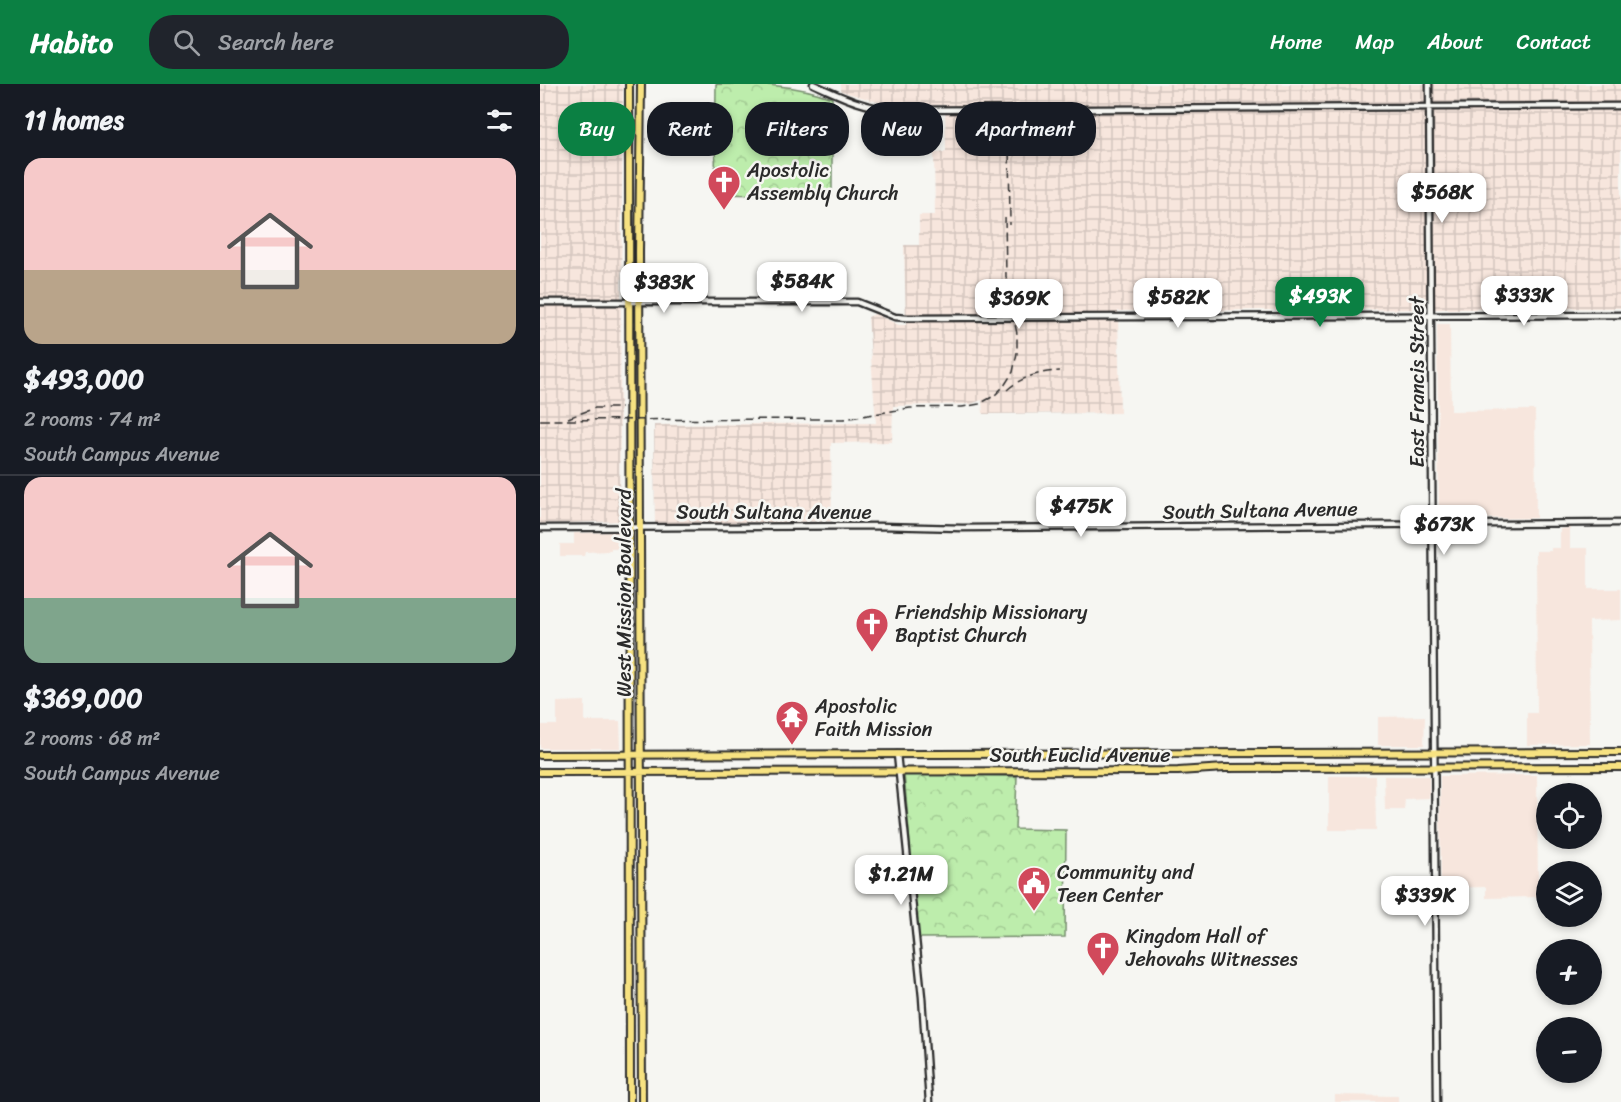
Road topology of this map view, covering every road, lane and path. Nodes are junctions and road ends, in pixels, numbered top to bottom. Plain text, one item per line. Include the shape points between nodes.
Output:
1 (629, 84) edge
2 (640, 84) edge
3 (813, 84) edge
4 (1430, 84) edge
5 (1621, 106) edge
6 (1430, 108) junction
7 (540, 302) edge
8 (628, 303) junction
9 (640, 303) junction
10 (1621, 315) edge
11 (1431, 316) junction
12 (1621, 523) edge
13 (1433, 524) junction
14 (629, 527) junction
15 (640, 527) junction
16 (540, 528) edge
17 (1434, 752) junction
18 (1537, 752) junction
19 (1621, 752) edge
20 (897, 754) junction
21 (540, 755) edge
22 (630, 755) junction
23 (641, 755) junction
24 (1434, 767) junction
25 (1536, 767) junction
26 (1621, 767) edge
27 (540, 772) edge
28 (630, 772) junction
29 (641, 772) junction
30 (900, 772) junction
31 (630, 1102) edge
32 (642, 1102) edge
33 (929, 1102) edge
34 (1437, 1102) edge

1 - 8 main road
2 - 9 main road, West Mission Boulevard
3 - 6 street via 876,109 896,110
4 - 6 street, East Francis Street
5 - 6 street
6 - 11 street, East Francis Street
7 - 8 street
8 - 9 street
8 - 14 main road
9 - 11 street via 857,302 895,317
9 - 15 main road, West Mission Boulevard
10 - 11 street
11 - 13 street, East Francis Street
12 - 13 street, South Sultana Avenue
13 - 15 street, South Sultana Avenue
13 - 17 street, East Francis Street
14 - 15 street, South Sultana Avenue
14 - 16 street, South Sultana Avenue
14 - 22 main road
15 - 23 main road, West Mission Boulevard
17 - 18 main road, South Euclid Avenue
17 - 20 main road, South Euclid Avenue
17 - 24 street, East Francis Street
18 - 19 main road, South Euclid Avenue
18 - 25 main road
20 - 23 main road, South Euclid Avenue
20 - 30 street
21 - 22 main road, South Euclid Avenue
22 - 23 main road, South Euclid Avenue
22 - 28 main road
23 - 29 main road, West Mission Boulevard
24 - 25 main road, South Euclid Avenue
24 - 30 main road, South Euclid Avenue
24 - 34 street, East Francis Street
25 - 26 main road, South Euclid Avenue
27 - 28 main road, South Euclid Avenue
28 - 29 main road, South Euclid Avenue
28 - 31 main road
29 - 30 main road, South Euclid Avenue
29 - 32 main road, West Mission Boulevard
30 - 33 street

